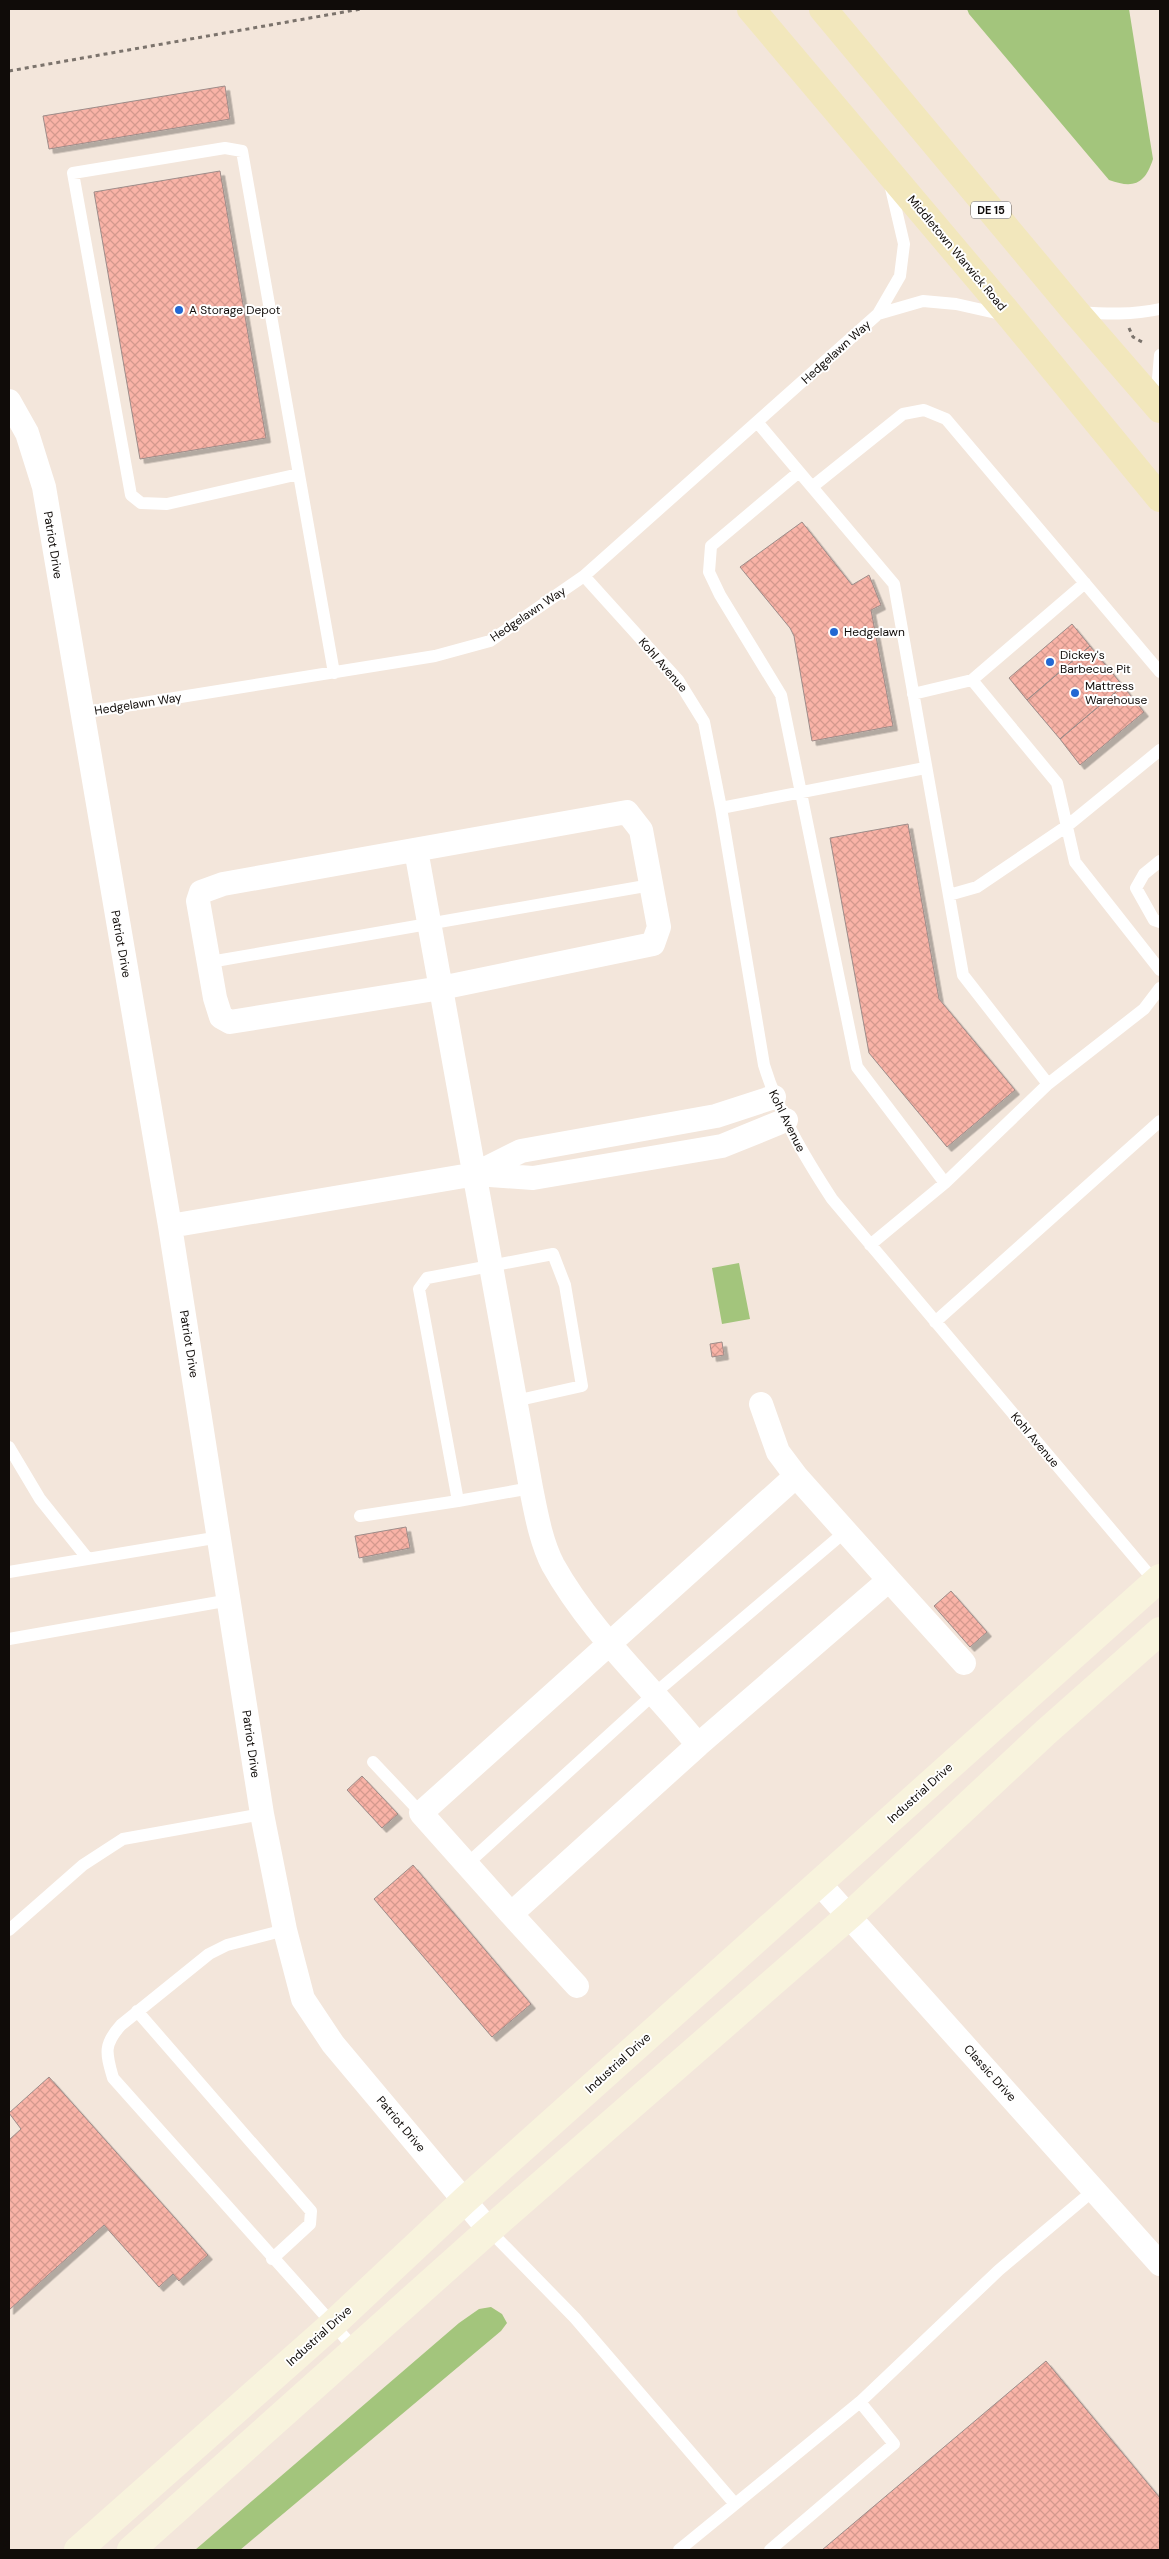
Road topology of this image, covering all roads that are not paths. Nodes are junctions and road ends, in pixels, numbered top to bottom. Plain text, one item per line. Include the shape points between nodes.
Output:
1 (751, 9) edge
2 (823, 9) edge
3 (887, 171) junction
4 (1160, 309) edge
5 (1075, 312) junction
6 (878, 314) junction
7 (1011, 316) junction
8 (1160, 355) edge
9 (9, 401) edge
10 (1158, 407) edge
11 (757, 422) junction
12 (800, 472) junction
13 (298, 474) junction
14 (812, 487) junction
15 (1160, 498) edge
16 (584, 576) junction
17 (1085, 583) junction
18 (1160, 672) edge
19 (334, 673) junction
20 (972, 680) junction
21 (913, 694) junction
22 (81, 713) junction
23 (1160, 750) edge
24 (925, 768) junction
25 (801, 791) junction
26 (722, 808) junction
27 (1067, 826) junction
28 (416, 850) junction
29 (1160, 861) edge
30 (651, 885) junction
31 (949, 895) junction
32 (1160, 922) edge
33 (429, 925) junction
34 (210, 962) junction
35 (1160, 970) edge
36 (441, 988) junction
37 (1160, 988) edge
38 (1048, 1084) junction
39 (774, 1097) junction
40 (786, 1120) junction
41 (1160, 1121) edge
42 (476, 1174) junction
43 (945, 1182) junction
44 (170, 1226) junction
45 (870, 1244) junction
46 (492, 1265) junction
47 (935, 1322) junction
48 (515, 1401) junction
49 (761, 1404) dead end
50 (9, 1447) edge
51 (796, 1476) junction
52 (531, 1488) junction
53 (458, 1500) junction
54 (360, 1516) dead end
55 (846, 1531) junction
56 (220, 1538) junction
57 (88, 1559) junction
58 (9, 1572) edge
59 (889, 1580) junction
60 (1159, 1582) edge
61 (230, 1600) junction
62 (1160, 1631) edge
63 (9, 1639) edge
64 (608, 1645) junction
65 (964, 1663) dead end
66 (655, 1693) junction
67 (698, 1745) junction
68 (373, 1762) dead end
69 (421, 1813) junction
70 (262, 1814) junction
71 (467, 1864) junction
72 (819, 1883) junction
73 (511, 1914) junction
74 (850, 1915) junction
75 (9, 1930) edge
76 (285, 1930) junction
77 (577, 1986) dead end
78 (137, 2011) junction
79 (1094, 2190) junction
80 (465, 2200) junction
81 (489, 2230) junction
82 (272, 2258) junction
83 (1160, 2264) edge
84 (333, 2324) junction
85 (355, 2350) junction
86 (860, 2402) junction
87 (735, 2504) junction
88 (78, 2550) edge
89 (131, 2550) edge
90 (678, 2550) edge
91 (770, 2550) edge

1 - 3 main road, Middletown Warwick Road
2 - 5 main road, DE 15
3 - 6 lane via 904,244 900,276
3 - 7 main road, Middletown Warwick Road
4 - 5 lane via 1139,313
5 - 10 main road, DE 15
6 - 7 lane via 924,301
6 - 11 lane, Hedgelawn Way
7 - 15 main road, Middletown Warwick Road
8 - 10 lane
9 - 22 street, Patriot Drive via 26,433 44,487
11 - 12 lane
11 - 16 lane, Hedgelawn Way
12 - 14 lane
12 - 25 lane via 711,546 709,572 720,596 782,695
13 - 13 lane via 242,152 226,148 73,173 130,495 141,503 167,504
13 - 19 lane
14 - 17 lane via 903,414 924,410 946,419
14 - 21 lane via 894,584
16 - 19 lane, Hedgelawn Way via 490,641 435,656
16 - 26 lane, Kohl Avenue via 678,680 692,700 704,722
17 - 18 lane
17 - 20 lane
19 - 22 lane, Hedgelawn Way
20 - 21 lane
20 - 27 lane via 1058,783
21 - 24 lane
22 - 44 street, Patriot Drive
23 - 27 lane
24 - 25 lane
24 - 31 lane
25 - 26 lane
25 - 43 lane via 858,1067
26 - 39 lane, Kohl Avenue via 764,1065
27 - 31 lane via 977,887
27 - 35 lane via 1075,862
28 - 30 street via 627,812 641,830
28 - 33 street
28 - 34 street via 222,884 201,892 198,901
29 - 32 lane via 1144,874 1136,888 1154,920
30 - 33 lane
30 - 36 street via 659,927 653,944
31 - 38 lane via 963,975
33 - 34 lane
33 - 36 street
34 - 36 street via 214,998 221,1017 230,1022
36 - 42 street
37 - 38 lane via 1144,1009
38 - 43 lane
39 - 40 lane, Kohl Avenue
39 - 42 street via 716,1116 521,1152
40 - 42 street via 722,1146 534,1178
40 - 45 lane, Kohl Avenue via 832,1199
41 - 47 lane
42 - 44 street
42 - 46 street
43 - 45 lane
44 - 56 street, Patriot Drive
45 - 47 lane, Kohl Avenue
46 - 48 street
46 - 48 lane via 552,1254 564,1285 582,1386
46 - 53 lane via 427,1278 419,1289
47 - 60 lane, Kohl Avenue
48 - 52 street
49 - 51 street via 778,1452
50 - 57 lane via 40,1499
51 - 55 street
51 - 64 street
52 - 53 lane
52 - 64 street via 552,1564
53 - 54 lane
55 - 59 street
55 - 66 lane
56 - 57 lane
56 - 61 street, Patriot Drive
57 - 58 lane
59 - 65 street
59 - 67 street
60 - 72 street, Industrial Drive
61 - 63 lane
61 - 70 street, Patriot Drive
62 - 74 street via 1046,1732
64 - 66 street
64 - 69 street
66 - 67 street
66 - 71 lane
67 - 73 street
68 - 69 lane
69 - 71 street
70 - 75 lane via 123,1840 82,1865
70 - 76 street, Patriot Drive
71 - 73 street
72 - 74 street, Classic Drive
72 - 80 street, Industrial Drive
73 - 77 street
74 - 79 street, Classic Drive
74 - 81 street
76 - 78 lane via 227,1945 209,1954
76 - 80 street, Patriot Drive via 302,1999 333,2044
78 - 82 lane via 109,2038 107,2056 113,2078
78 - 82 lane via 311,2211 310,2224
79 - 83 street, Classic Drive
79 - 86 lane via 999,2270
80 - 81 street, Patriot Drive
80 - 84 street, Industrial Drive
81 - 85 street
81 - 87 lane via 575,2318
82 - 84 lane
84 - 85 lane
84 - 88 street, Industrial Drive
85 - 89 street
86 - 87 lane
86 - 91 lane via 894,2444
87 - 90 lane

